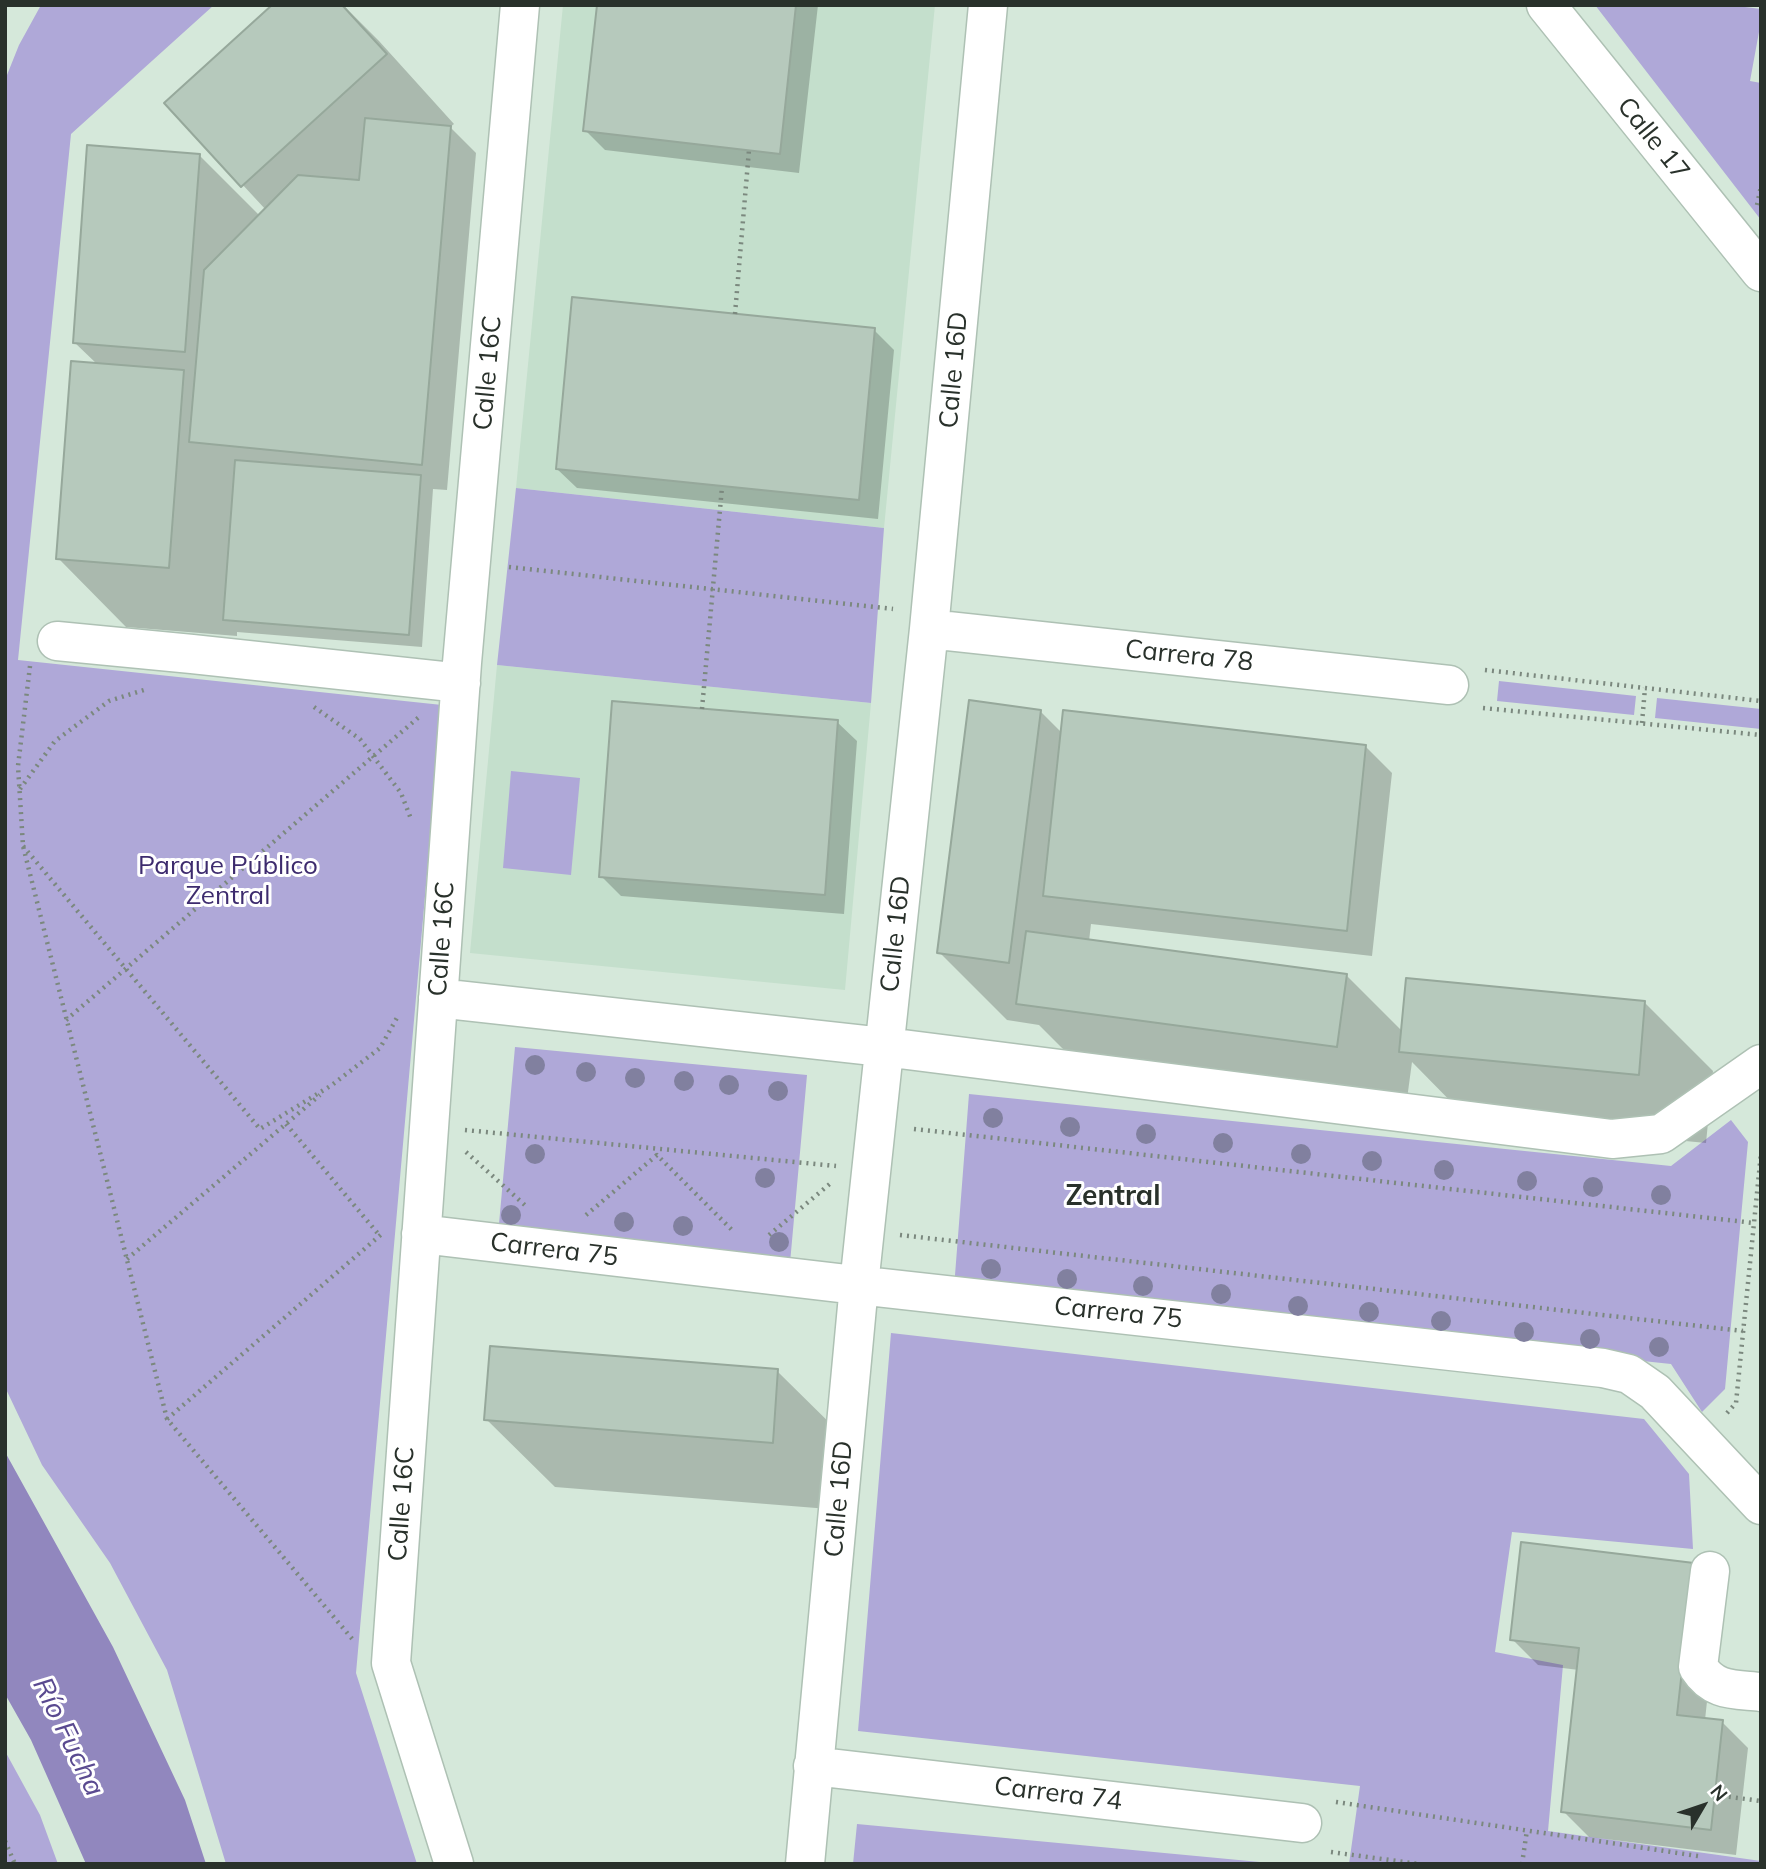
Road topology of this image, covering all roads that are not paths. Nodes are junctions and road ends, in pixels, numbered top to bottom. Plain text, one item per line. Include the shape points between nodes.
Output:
1 (520, 5) edge
2 (988, 5) edge
3 (1546, 5) edge
4 (1761, 272) edge
5 (917, 619) junction
6 (44, 648) road end
7 (461, 683) junction
8 (1449, 685) dead end
9 (421, 1002) junction
10 (884, 1048) junction
11 (1761, 1064) edge
12 (405, 1231) junction
13 (859, 1285) junction
14 (1761, 1505) edge
15 (1710, 1572) dead end
16 (1761, 1692) edge
17 (813, 1766) junction
18 (1302, 1823) dead end
19 (454, 1864) edge
20 (805, 1864) edge

1 - 7 street, Calle 16C
2 - 5 street, Calle 16D
3 - 4 street, Calle 17
5 - 8 street, Carrera 78
5 - 10 street, Calle 16D
6 - 7 street via 192,654
7 - 9 street, Calle 16C
9 - 10 street
9 - 12 street, Calle 16C
10 - 11 street via 1612,1139 1661,1133
10 - 13 street, Calle 16D
12 - 13 street, Carrera 75
12 - 19 street, Calle 16C via 391,1663
13 - 14 street, Carrera 75 via 1603,1367 1629,1374 1655,1392
13 - 17 street, Calle 16D
15 - 16 street via 1698,1667 1721,1687
17 - 18 street, Carrera 74
17 - 20 street, Calle 16D

